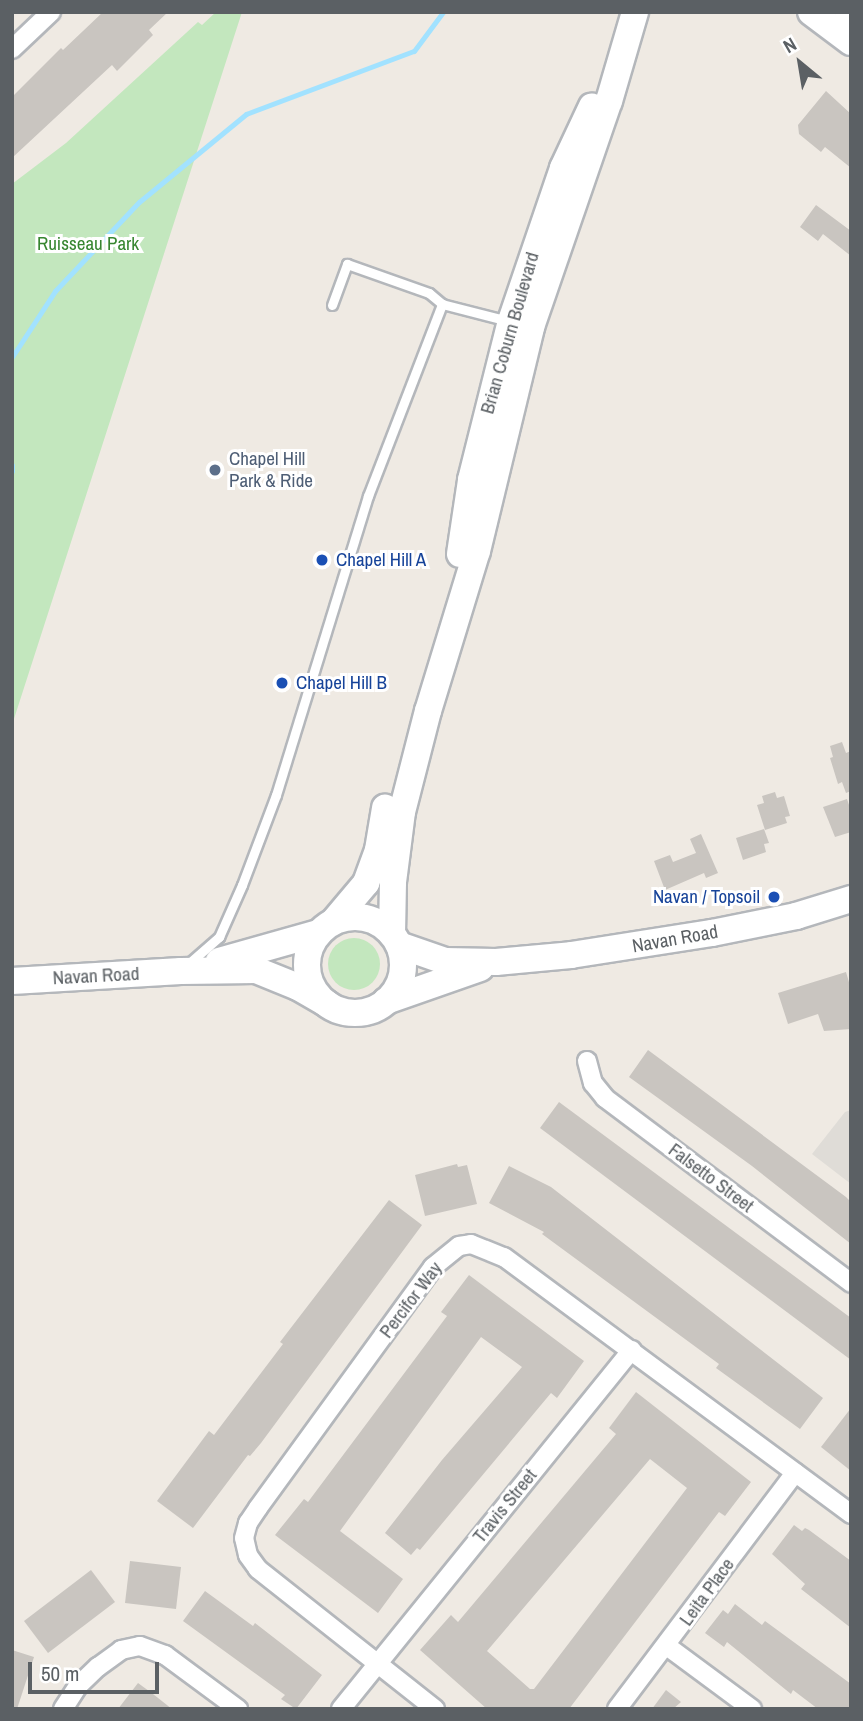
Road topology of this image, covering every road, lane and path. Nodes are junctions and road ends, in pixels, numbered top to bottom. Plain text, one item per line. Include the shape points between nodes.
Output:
1 (635, 12) edge
2 (811, 12) edge
3 (48, 13) edge
4 (845, 28) edge
5 (12, 49) edge
6 (442, 304) junction
7 (332, 305) dead end
8 (521, 324) junction
9 (428, 711) junction
10 (851, 899) edge
11 (326, 927) junction
12 (395, 940) junction
13 (496, 962) junction
14 (181, 971) junction
15 (12, 981) edge
16 (386, 1001) junction
17 (328, 1004) junction
18 (587, 1061) dead end
19 (851, 1283) edge
20 (632, 1350) junction
21 (795, 1473) junction
22 (851, 1514) edge
23 (667, 1646) junction
24 (377, 1663) junction
25 (64, 1709) edge
26 (238, 1709) edge
27 (341, 1709) edge
28 (435, 1709) edge
29 (617, 1709) edge
30 (752, 1709) edge

1 - 8 main road, Brian Coburn Boulevard via 609,101
2 - 4 main road
3 - 5 street
6 - 7 lane via 429,293 347,264
6 - 8 lane
6 - 14 lane via 368,496 276,794 219,937
8 - 9 main road, Brian Coburn Boulevard via 477,551
9 - 11 main road, Brian Coburn Boulevard via 393,782 366,883
9 - 12 main road, Brian Coburn Boulevard via 402,812 393,881
10 - 13 main road, Navan Road via 712,933
11 - 12 main road via 349,917 364,917 378,922
11 - 14 main road, Navan Road
11 - 17 main road via 307,957 307,971 310,984
12 - 13 main road, Navan Road via 445,961
12 - 16 main road via 403,969
13 - 16 main road, Navan Road
14 - 15 main road, Navan Road
14 - 17 main road, Navan Road via 256,970
16 - 17 main road via 351,1013
18 - 19 street, Falsetto Street via 593,1083 605,1098
20 - 21 street, Percifor Way
20 - 24 street, Travis Street
20 - 24 street, Percifor Way via 489,1248 459,1246 433,1267 258,1508 244,1538 258,1569
21 - 22 street, Percifor Way
21 - 23 street, Leita Place
23 - 29 street, Leita Place
23 - 30 street
24 - 27 street, Travis Street
24 - 28 street, Percifor Way
25 - 26 street via 78,1686 98,1667 121,1650 140,1646 165,1655

